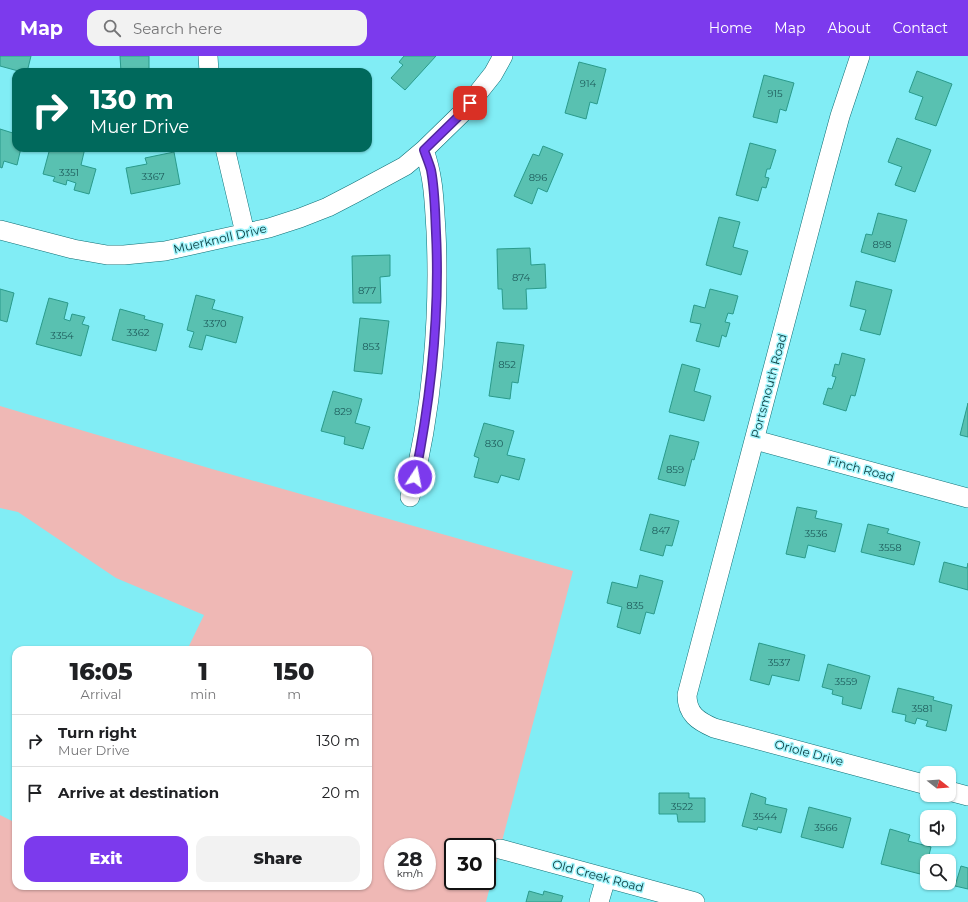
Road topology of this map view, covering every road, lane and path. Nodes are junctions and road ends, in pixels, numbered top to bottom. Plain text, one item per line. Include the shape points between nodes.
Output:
1 (208, 56) edge
2 (503, 56) edge
3 (860, 56) edge
4 (209, 68) edge
5 (424, 150) junction
6 (226, 152) edge
7 (0, 230) edge
8 (245, 233) junction
9 (755, 440) junction
10 (410, 497) dead end
11 (968, 498) edge
12 (694, 715) joint
13 (920, 783) edge
14 (956, 792) edge
15 (968, 796) edge
16 (500, 849) dead end
17 (606, 878) junction
18 (599, 902) edge
19 (695, 902) edge

1 - 4 street
2 - 5 street, Muerknoll Drive via 493,74 462,113
3 - 9 street, Portsmouth Road via 840,116
5 - 8 street, Muerknoll Drive via 405,166 328,207 270,228
5 - 10 street via 434,193 436,302 428,398
6 - 8 street
7 - 8 street, Muerknoll Drive via 73,249 112,255 164,251
9 - 11 street, Finch Road
9 - 12 street, Portsmouth Road via 687,695 687,703
12 - 13 street, Oriole Drive via 714,728
14 - 15 street
16 - 17 street, Old Creek Road
17 - 18 street
17 - 19 street, Old Creek Road

